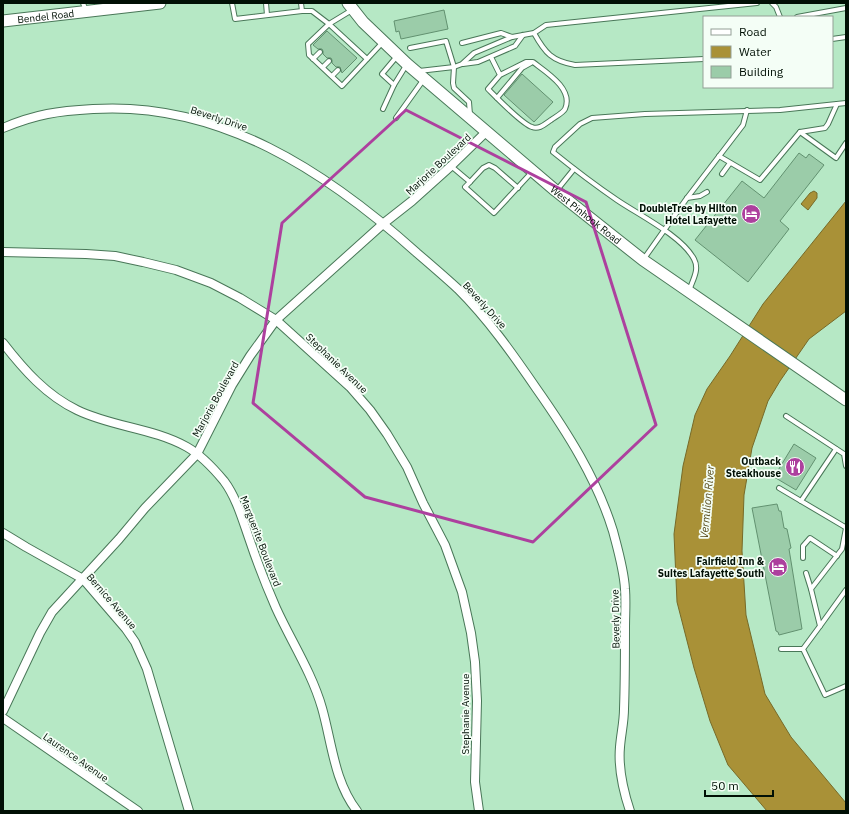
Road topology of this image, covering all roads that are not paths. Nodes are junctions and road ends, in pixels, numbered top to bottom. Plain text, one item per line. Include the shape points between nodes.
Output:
1 (160, 3) edge
2 (232, 3) edge
3 (266, 3) edge
4 (301, 3) edge
5 (757, 3) edge
6 (772, 3) edge
7 (126, 5) edge
8 (350, 6) edge
9 (84, 7) edge
10 (846, 8) edge
11 (302, 11) junction
12 (267, 15) junction
13 (780, 16) edge
14 (802, 16) edge
15 (3, 21) edge
16 (329, 24) junction
17 (339, 33) junction
18 (534, 33) junction
19 (523, 35) junction
20 (512, 37) junction
21 (846, 37) edge
22 (334, 38) dead end
23 (833, 39) edge
24 (348, 42) junction
25 (383, 42) junction
26 (462, 43) dead end
27 (344, 46) dead end
28 (410, 48) dead end
29 (357, 50) junction
30 (320, 52) dead end
31 (353, 55) dead end
32 (398, 55) junction
33 (491, 56) junction
34 (313, 59) junction
35 (703, 59) edge
36 (368, 60) junction
37 (329, 61) dead end
38 (533, 62) junction
39 (462, 64) junction
40 (323, 67) junction
41 (454, 67) junction
42 (338, 70) dead end
43 (416, 71) junction
44 (500, 75) junction
45 (332, 76) junction
46 (394, 85) junction
47 (497, 98) junction
48 (846, 103) edge
49 (837, 104) junction
50 (383, 109) dead end
51 (747, 110) junction
52 (470, 117) junction
53 (396, 118) dead end
54 (3, 128) edge
55 (486, 132) junction
56 (800, 132) junction
57 (846, 143) edge
58 (719, 156) junction
59 (730, 163) junction
60 (452, 166) junction
61 (574, 169) junction
62 (533, 171) junction
63 (722, 174) dead end
64 (470, 182) junction
65 (518, 188) junction
66 (556, 191) junction
67 (707, 192) dead end
68 (687, 198) junction
69 (384, 223) junction
70 (665, 230) junction
71 (3, 252) edge
72 (643, 260) junction
73 (688, 291) junction
74 (276, 320) junction
75 (3, 343) edge
76 (846, 400) edge
77 (786, 416) dead end
78 (836, 449) junction
79 (196, 454) junction
80 (846, 466) edge
81 (779, 488) dead end
82 (801, 501) junction
83 (846, 527) edge
84 (3, 533) edge
85 (837, 556) junction
86 (803, 558) dead end
87 (806, 573) dead end
88 (83, 579) junction
89 (811, 589) junction
90 (846, 590) edge
91 (820, 626) junction
92 (782, 649) dead end
93 (803, 649) junction
94 (846, 686) edge
95 (3, 711) edge
96 (3, 718) edge
97 (138, 811) edge
98 (189, 811) edge
99 (357, 811) edge
100 (479, 811) edge
101 (630, 811) edge

1 - 7 main road, Bendel Road
2 - 12 lane via 235,19
3 - 12 lane
4 - 11 lane
5 - 18 lane via 546,25
6 - 13 lane
7 - 9 main road, Bendel Road
8 - 16 lane
8 - 25 main road, West Pinhook Road
9 - 15 main road, Bendel Road
10 - 14 lane
11 - 12 lane
11 - 16 lane via 312,11
16 - 17 lane
16 - 34 lane via 308,44 309,55
17 - 22 lane
17 - 24 lane
18 - 19 lane
18 - 35 lane via 550,55 561,63 575,65
19 - 20 lane
19 - 33 lane via 515,46
20 - 26 lane via 501,34
20 - 39 lane via 474,53
21 - 23 lane
24 - 27 lane
24 - 29 lane
25 - 32 main road, West Pinhook Road
25 - 36 lane
28 - 41 lane via 446,41
29 - 31 lane
29 - 36 lane
30 - 34 lane
32 - 43 main road, West Pinhook Road
32 - 46 lane via 382,74
33 - 39 lane via 478,62
33 - 44 lane
34 - 40 lane
36 - 45 lane via 342,86
37 - 40 lane
38 - 44 lane via 526,62
38 - 47 lane via 522,68
38 - 47 lane via 561,86 564,91 565,110 542,127 533,128
39 - 41 lane
40 - 45 lane
41 - 43 lane
41 - 52 lane via 452,83 469,102
42 - 45 lane
43 - 46 lane
43 - 52 main road, West Pinhook Road
43 - 53 lane
44 - 47 lane via 488,90
46 - 50 lane
48 - 49 lane
49 - 51 lane via 780,110
49 - 56 lane via 825,128
51 - 58 lane via 743,126
51 - 61 lane via 592,118 580,124 555,147 553,152
52 - 55 main road, West Pinhook Road
54 - 69 street, Beverly Drive via 50,113 109,108 169,113 210,123 250,138 308,170 341,190
55 - 60 street, Marjorie Boulevard
55 - 62 main road, West Pinhook Road
56 - 57 lane via 836,158
56 - 59 lane via 760,180
58 - 59 lane
58 - 68 lane
59 - 63 lane
60 - 64 lane
60 - 69 street, Marjorie Boulevard
61 - 66 lane
61 - 70 lane via 618,201
62 - 65 lane
62 - 66 main road, West Pinhook Road
64 - 65 lane via 489,165
64 - 65 lane via 465,187 494,213
66 - 72 main road, West Pinhook Road
67 - 68 lane
68 - 70 lane
69 - 74 street, Marjorie Boulevard
69 - 101 street, Beverly Drive via 458,290 500,337 560,422 604,505 619,553 625,588 624,708 619,759 621,780
70 - 72 lane
70 - 73 lane via 682,244 695,260 697,270
71 - 74 street, Stephanie Avenue via 115,256 176,270 210,283
72 - 73 main road, West Pinhook Road
73 - 76 main road, West Pinhook Road
74 - 79 street, Marjorie Boulevard via 232,385
74 - 100 street, Stephanie Avenue via 350,387 370,410 407,466 444,545 462,592 475,662 475,782
75 - 79 street, Marguerite Boulevard via 33,379 64,403 90,415 175,441
77 - 78 lane
78 - 80 lane via 844,454
78 - 82 lane
79 - 88 street, Marjorie Boulevard
79 - 99 street, Marguerite Boulevard via 215,471 234,496 276,608 315,686 339,780 347,798
81 - 82 lane
82 - 83 lane
83 - 85 lane via 842,549
84 - 88 street, Bernice Avenue
85 - 86 lane via 810,538 803,546
85 - 89 lane
87 - 89 lane
88 - 95 street, Marjorie Boulevard via 52,612
88 - 98 street, Bernice Avenue via 135,642 147,669
89 - 91 lane
90 - 91 lane
91 - 93 lane
92 - 93 lane
93 - 94 lane via 825,696
96 - 97 street, Laurence Avenue

